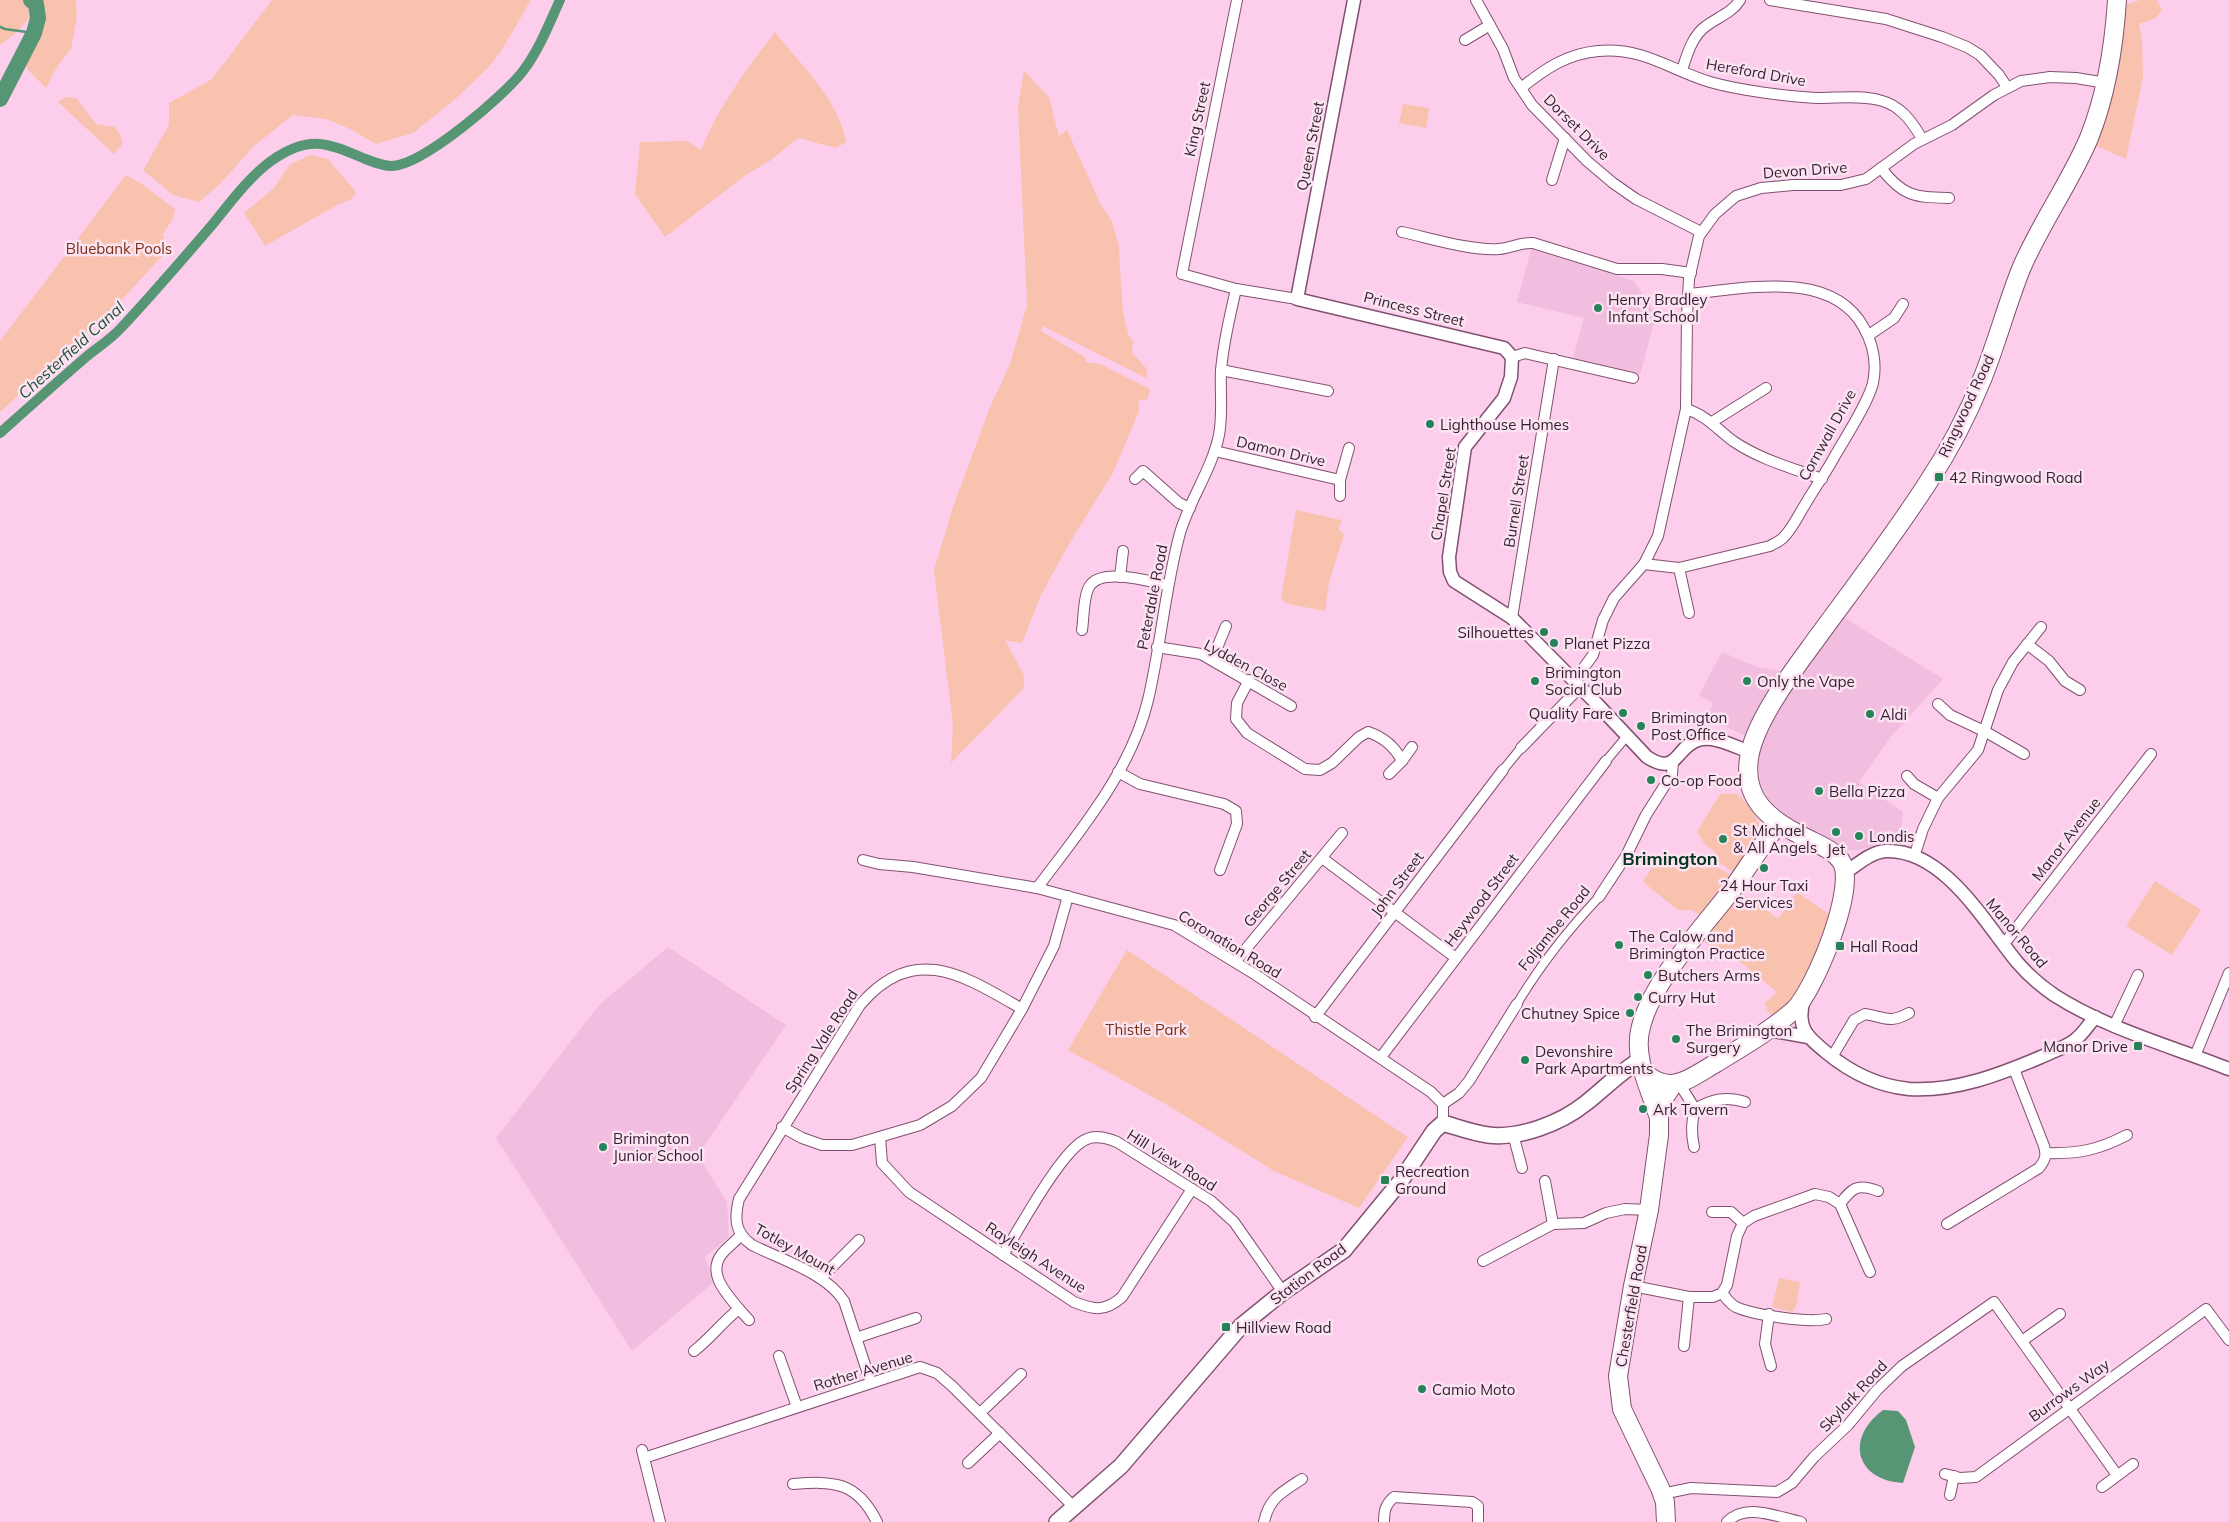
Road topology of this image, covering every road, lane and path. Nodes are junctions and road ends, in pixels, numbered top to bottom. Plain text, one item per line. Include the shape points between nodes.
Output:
1 (1237, 0) edge
2 (1354, 0) edge
3 (1476, 0) edge
4 (1740, 0) edge
5 (1770, 0) edge
6 (2117, 0) edge
7 (1490, 25) junction
8 (1465, 40) dead end
9 (1682, 70) junction
10 (2106, 83) junction
11 (2007, 87) junction
12 (1521, 88) junction
13 (1565, 138) junction
14 (1922, 139) junction
15 (1882, 168) junction
16 (1552, 180) dead end
17 (1949, 198) dead end
18 (1402, 232) dead end
19 (1701, 232) junction
20 (1691, 273) junction
21 (1182, 274) joint
22 (1236, 289) junction
23 (1689, 294) junction
24 (1297, 299) junction
25 (1903, 304) dead end
26 (1868, 335) junction
27 (1512, 357) junction
28 (1554, 359) junction
29 (1221, 370) junction
30 (1633, 378) dead end
31 (1766, 388) dead end
32 (1328, 391) dead end
33 (1686, 409) junction
34 (1712, 422) junction
35 (1349, 448) dead end
36 (1215, 451) junction
37 (1135, 478) dead end
38 (1822, 478) junction
39 (1340, 480) junction
40 (1340, 496) dead end
41 (1190, 508) junction
42 (1122, 551) dead end
43 (1644, 564) junction
44 (1679, 568) junction
45 (1120, 577) junction
46 (1167, 585) junction
47 (1689, 613) dead end
48 (1512, 618) junction
49 (1226, 626) dead end
50 (2041, 627) dead end
51 (1082, 630) dead end
52 (2027, 644) junction
53 (1157, 647) junction
54 (1212, 660) junction
55 (1249, 680) junction
56 (1577, 684) junction
57 (2080, 690) dead end
58 (1938, 704) dead end
59 (1291, 706) dead end
60 (1986, 732) junction
61 (1627, 736) junction
62 (1412, 747) dead end
63 (1521, 748) joint
64 (1750, 752) junction
65 (2024, 754) dead end
66 (2151, 754) dead end
67 (1402, 761) junction
68 (1606, 761) joint
69 (1673, 762) junction
70 (1503, 770) joint
71 (1118, 772) junction
72 (1389, 774) dead end
73 (1907, 776) dead end
74 (1938, 798) junction
75 (1759, 807) junction
76 (1779, 823) junction
77 (1342, 833) dead end
78 (1760, 849) junction
79 (1914, 857) junction
80 (1322, 858) junction
81 (863, 860) dead end
82 (1220, 870) dead end
83 (1846, 872) junction
84 (1037, 888) junction
85 (1068, 896) junction
86 (1599, 897) joint
87 (1395, 912) junction
88 (2004, 944) junction
89 (1456, 958) junction
90 (1235, 962) junction
91 (2229, 974) edge
92 (2138, 975) dead end
93 (1804, 999) junction
94 (1517, 1004) joint
95 (1022, 1009) junction
96 (1909, 1013) dead end
97 (1315, 1017) junction
98 (2095, 1017) junction
99 (2114, 1026) junction
100 (1768, 1030) junction
101 (1808, 1037) junction
102 (2195, 1056) junction
103 (1381, 1057) junction
104 (1832, 1057) junction
105 (1642, 1067) junction
106 (2014, 1069) junction
107 (2229, 1069) edge
108 (1675, 1085) junction
109 (1746, 1102) dead end
110 (1443, 1104) junction
111 (1695, 1109) junction
112 (1658, 1115) junction
113 (1443, 1123) junction
114 (782, 1127) junction
115 (1513, 1134) junction
116 (2127, 1135) dead end
117 (880, 1137) junction
118 (1694, 1147) dead end
119 (2046, 1153) junction
120 (1522, 1168) dead end
121 (1545, 1181) dead end
122 (1192, 1189) junction
123 (1878, 1191) dead end
124 (1840, 1204) junction
125 (1649, 1210) junction
126 (1712, 1212) dead end
127 (1743, 1223) junction
128 (1553, 1224) junction
129 (1946, 1224) dead end
130 (739, 1231) junction
131 (860, 1240) dead end
132 (1003, 1255) junction
133 (1483, 1261) dead end
134 (1870, 1272) dead end
135 (821, 1278) junction
136 (1633, 1286) junction
137 (1283, 1292) junction
138 (1722, 1293) junction
139 (1689, 1297) junction
140 (739, 1309) junction
141 (1768, 1314) junction
142 (2060, 1314) dead end
143 (916, 1318) dead end
144 (1826, 1319) dead end
145 (749, 1320) dead end
146 (856, 1338) junction
147 (2229, 1340) edge
148 (2022, 1341) junction
149 (1684, 1346) dead end
150 (694, 1351) dead end
151 (779, 1356) dead end
152 (1772, 1366) dead end
153 (1021, 1374) dead end
154 (871, 1383) junction
155 (796, 1408) junction
156 (2070, 1408) junction
157 (980, 1413) junction
158 (1000, 1433) junction
159 (968, 1463) dead end
160 (2133, 1464) dead end
161 (2117, 1475) junction
162 (1302, 1479) dead end
163 (793, 1484) dead end
164 (2102, 1486) dead end
165 (1662, 1494) junction
166 (1950, 1495) dead end
167 (1074, 1508) junction
168 (660, 1522) edge
169 (877, 1522) edge
170 (1056, 1522) edge
171 (1264, 1522) edge
172 (1384, 1522) edge
173 (1478, 1522) edge
174 (1666, 1522) edge
175 (1727, 1522) edge
176 (1801, 1522) edge

1 - 21 street, King Street
2 - 24 street, Queen Street
3 - 7 street, Dorset Drive
4 - 9 street via 1726,15 1699,33 1686,55
5 - 11 street via 1886,19 1942,37 1980,55
6 - 10 highway, Ringwood Road via 2114,45
7 - 8 street
7 - 12 street, Dorset Drive
9 - 12 street, Hereford Drive via 1644,55 1598,51 1557,62
9 - 14 street, Hereford Drive via 1710,82 1758,91 1815,98 1878,100 1893,105 1904,114
10 - 11 street, Devon Drive via 2050,77 2021,81
10 - 64 highway, Ringwood Road via 2088,139 2022,268 1982,378 1955,436 1928,483 1784,684
11 - 14 street, Devon Drive via 1952,125
12 - 13 street, Dorset Drive via 1532,105
13 - 16 street
13 - 19 street, Dorset Drive via 1613,183
14 - 15 street, Devon Drive
15 - 17 street via 1893,184 1912,195
15 - 19 street, Devon Drive via 1866,179 1841,185 1761,188 1736,196 1715,214
18 - 20 street via 1482,249 1533,243 1617,269
19 - 20 street, Devon Drive
20 - 23 street, Devon Drive
21 - 22 street, Princess Street
22 - 24 street, Princess Street
22 - 29 street, Peterdale Road
23 - 26 street, Cornwall Drive via 1775,286 1810,289 1846,306 1859,318
23 - 33 street, Devon Drive
24 - 27 street, Princess Street via 1504,348
25 - 26 street via 1894,318
26 - 38 street, Cornwall Drive via 1874,357 1873,383
27 - 28 street via 1525,353
27 - 48 street, Chapel Street via 1511,377 1504,398 1465,447 1449,557 1454,581
28 - 30 street
28 - 48 street, Burnell Street
29 - 32 street
29 - 36 street, Peterdale Road via 1219,432
31 - 34 street
33 - 34 street
33 - 43 street, Devon Drive via 1658,536
34 - 38 street via 1732,440 1758,455
35 - 39 street, Damon Drive
36 - 39 street, Damon Drive
36 - 41 street, Peterdale Road
37 - 41 street via 1143,471 1179,503
38 - 44 street, Cornwall Drive via 1783,538 1770,546
39 - 40 street, Damon Drive
41 - 46 street, Peterdale Road
42 - 45 street
43 - 44 street, Cornwall Drive
43 - 56 street, Devon Drive via 1614,598 1603,620 1593,655
44 - 47 street
45 - 46 street
45 - 51 street via 1105,576 1094,580 1088,589
46 - 53 street, Peterdale Road
48 - 56 street, Chapel Street
49 - 54 street
50 - 52 street
52 - 57 street via 2049,661 2065,681
52 - 60 street via 1998,690
53 - 54 street, Lydden Close via 1201,654
53 - 71 street, Peterdale Road via 1147,701 1133,742
54 - 55 street, Lydden Close
55 - 59 street, Lydden Close
55 - 67 street via 1237,703 1236,719 1247,733 1305,769 1320,770 1332,763 1368,732 1378,735 1397,751
56 - 61 street, Chapel Street
56 - 63 street
58 - 60 street via 1950,715
60 - 65 street
60 - 74 street via 1978,750
61 - 68 street
61 - 69 street, Chapel Street via 1654,762
62 - 67 street
63 - 70 street
64 - 69 street via 1708,738 1686,745
64 - 75 highway, Ringwood Road via 1748,778
66 - 88 street, Manor Avenue
67 - 72 street
68 - 89 street, Heywood Street
69 - 86 street, Foljambe Road via 1672,774
70 - 87 street, John Street
71 - 82 street via 1140,784 1224,804 1236,811 1237,824
71 - 84 street, Peterdale Road via 1091,816
73 - 74 street
74 - 79 street
75 - 76 highway, Ringwood Road
75 - 78 highway, Ringwood Road via 1762,826
76 - 78 highway
76 - 83 highway, Ringwood Road via 1832,852
77 - 80 street, George Street
78 - 105 highway via 1670,970 1649,1005 1640,1030
79 - 83 street, Manor Road via 1885,851 1869,856
79 - 88 street, Manor Road via 1941,871
80 - 87 street
80 - 90 street, George Street
81 - 84 street, Coronation Road
83 - 93 highway via 1831,939
84 - 85 street, Coronation Road
85 - 90 street, Coronation Road via 1174,925
85 - 95 street via 1054,946
86 - 94 street, Foljambe Road via 1572,926
87 - 89 street
87 - 97 street, John Street
88 - 98 street, Manor Road via 2037,982
89 - 103 street, Heywood Street
90 - 97 street, Coronation Road
91 - 102 street
92 - 99 street
93 - 100 highway
93 - 101 street via 1801,1018
94 - 110 street, Foljambe Road via 1469,1081
95 - 114 street, Spring Vale Road via 952,973 913,970 894,976 875,988 860,1005
95 - 117 street via 981,1078 952,1106 920,1126
96 - 104 street via 1897,1020 1865,1014 1854,1020
97 - 103 street, Coronation Road
98 - 99 street, Manor Road
98 - 106 street via 2075,1040
99 - 102 street, Manor Road
100 - 101 street
100 - 108 highway
101 - 104 street
102 - 107 street, Manor Road
103 - 110 street, Coronation Road
104 - 106 street via 1855,1073 1908,1089 1954,1086
105 - 108 highway via 1661,1084
105 - 112 highway
105 - 115 main road via 1563,1118
106 - 119 street
108 - 111 street
108 - 112 highway, Chesterfield Road via 1659,1106
109 - 111 street via 1721,1098
110 - 113 street
111 - 118 street
112 - 125 highway, Chesterfield Road via 1659,1135
113 - 115 main road via 1489,1135
113 - 137 main road, Station Road via 1344,1250
114 - 117 street via 802,1138 829,1146 852,1145
114 - 130 street, Spring Vale Road via 739,1199 736,1213
115 - 120 street
116 - 119 street via 2105,1146 2078,1153
117 - 132 street, Rayleigh Avenue via 882,1163 894,1178 909,1192
119 - 129 street via 2039,1168
121 - 128 street
122 - 132 street, Hill View Road via 1117,1142 1103,1137 1086,1139 1073,1148 1061,1163
122 - 132 street, Rayleigh Avenue via 1122,1297 1111,1306 1087,1307 1074,1302
122 - 137 street, Hill View Road via 1234,1222
123 - 124 street via 1865,1186 1851,1190
124 - 127 street via 1815,1194
124 - 134 street
125 - 128 street via 1625,1209 1584,1223
125 - 136 highway, Chesterfield Road
126 - 127 street via 1730,1212
127 - 138 street
128 - 133 street
130 - 135 street, Totley Mount via 752,1245
130 - 140 street via 721,1255 717,1269 720,1283
131 - 135 street
135 - 146 street, Totley Mount via 844,1301
136 - 139 street
136 - 165 highway, Chesterfield Road via 1618,1376 1622,1409
137 - 167 main road, Station Road via 1241,1326 1121,1466
138 - 139 street via 1713,1297
138 - 141 street via 1736,1307
139 - 149 street
140 - 145 street
140 - 150 street
141 - 144 street via 1812,1322
141 - 152 street via 1766,1344
142 - 148 street
143 - 146 street
146 - 154 street, Totley Mount
147 - 156 street, Burrows Way via 2206,1309
148 - 156 street, Skylark Road
148 - 165 street, Skylark Road via 1994,1302 1902,1366 1792,1483 1777,1492 1691,1488
151 - 155 street
153 - 157 street
154 - 155 street, Rother Avenue
154 - 157 street, Rother Avenue via 920,1367 938,1372
155 - 168 street, Rother Avenue via 643,1454
156 - 161 street, Skylark Road
156 - 166 street, Burrows Way via 1976,1477 1949,1475
157 - 158 street, Rother Avenue
158 - 159 street
158 - 167 street, Rother Avenue
160 - 161 street
161 - 164 street
162 - 171 street via 1274,1498
163 - 169 street via 825,1481 838,1484 862,1500
165 - 174 highway, Chesterfield Road
167 - 170 main road, Station Road
172 - 173 street via 1384,1510 1394,1498 1472,1502 1478,1506
175 - 176 street via 1734,1515 1752,1511

